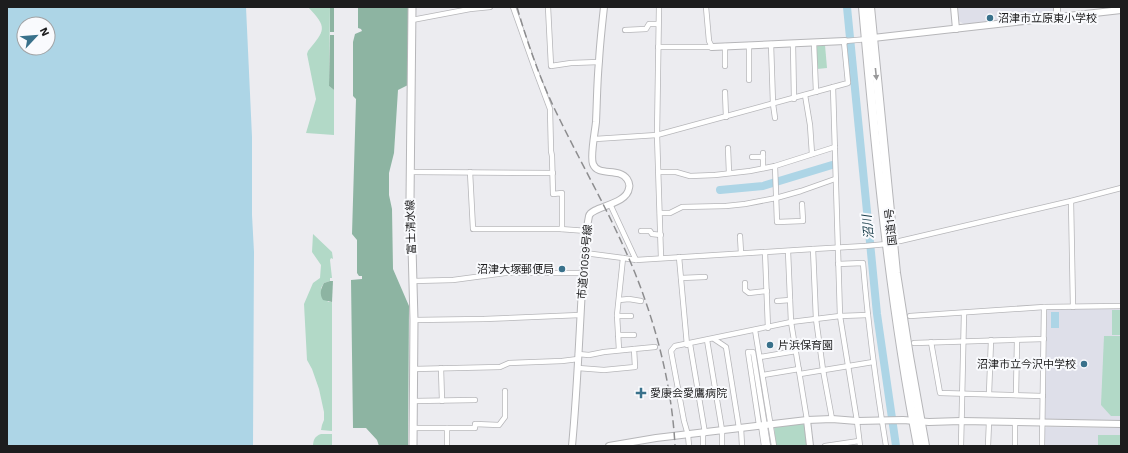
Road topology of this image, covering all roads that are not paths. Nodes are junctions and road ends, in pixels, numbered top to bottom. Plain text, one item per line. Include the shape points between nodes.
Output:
1 (412, 7) edge
2 (490, 7) edge
3 (513, 7) edge
4 (548, 7) edge
5 (604, 7) edge
6 (659, 7) edge
7 (706, 7) edge
8 (863, 7) edge
9 (870, 7) edge
10 (954, 7) edge
11 (1057, 7) edge
12 (480, 8) edge
13 (1121, 10) edge
14 (1058, 18) junction
15 (412, 20) junction
16 (658, 24) junction
17 (625, 30) dead end
18 (956, 30) junction
19 (870, 39) junction
20 (845, 42) junction
21 (814, 43) junction
22 (771, 44) junction
23 (793, 44) junction
24 (749, 45) junction
25 (712, 46) junction
26 (725, 46) junction
27 (658, 47) junction
28 (599, 62) junction
29 (725, 66) dead end
30 (749, 80) dead end
31 (834, 87) junction
32 (725, 92) dead end
33 (816, 92) junction
34 (805, 95) junction
35 (794, 99) junction
36 (773, 104) junction
37 (726, 117) junction
38 (775, 118) dead end
39 (657, 135) junction
40 (595, 139) junction
41 (835, 147) junction
42 (728, 148) dead end
43 (812, 154) junction
44 (752, 157) dead end
45 (775, 166) junction
46 (764, 168) junction
47 (414, 172) dead end
48 (470, 172) junction
49 (659, 172) junction
50 (553, 173) junction
51 (729, 173) junction
52 (835, 179) junction
53 (1121, 188) edge
54 (776, 198) junction
55 (1071, 201) junction
56 (610, 204) junction
57 (802, 204) dead end
58 (660, 213) junction
59 (562, 229) junction
60 (641, 230) dead end
61 (587, 231) junction
62 (661, 236) junction
63 (740, 236) dead end
64 (900, 241) dead end
65 (886, 244) junction
66 (838, 248) junction
67 (813, 249) junction
68 (788, 251) junction
69 (765, 252) junction
70 (585, 253) junction
71 (741, 253) junction
72 (679, 257) junction
73 (623, 258) junction
74 (661, 258) junction
75 (636, 260) junction
76 (838, 264) junction
77 (583, 273) junction
78 (705, 277) dead end
79 (681, 278) junction
80 (413, 281) junction
81 (745, 283) dead end
82 (767, 291) junction
83 (619, 300) junction
84 (790, 300) junction
85 (641, 301) dead end
86 (777, 301) dead end
87 (1121, 306) edge
88 (1044, 307) junction
89 (1073, 307) junction
90 (964, 313) junction
91 (580, 315) junction
92 (868, 315) junction
93 (617, 316) junction
94 (631, 316) dead end
95 (840, 316) junction
96 (910, 316) dead end
97 (816, 319) junction
98 (414, 320) junction
99 (791, 322) junction
100 (768, 328) junction
101 (755, 330) junction
102 (618, 335) junction
103 (634, 335) dead end
104 (714, 339) junction
105 (1044, 339) junction
106 (707, 340) junction
107 (991, 340) junction
108 (1017, 340) junction
109 (964, 341) junction
110 (931, 342) junction
111 (914, 343) dead end
112 (688, 344) junction
113 (655, 347) dead end
114 (634, 349) junction
115 (619, 350) junction
116 (796, 351) junction
117 (578, 357) junction
118 (760, 357) junction
119 (873, 362) junction
120 (848, 366) junction
121 (441, 368) junction
122 (578, 368) junction
123 (414, 369) junction
124 (823, 370) junction
125 (799, 372) junction
126 (763, 375) junction
127 (505, 391) dead end
128 (962, 394) junction
129 (989, 394) junction
130 (1016, 395) junction
131 (1043, 396) junction
132 (475, 400) dead end
133 (413, 401) junction
134 (442, 401) junction
135 (832, 419) junction
136 (807, 420) junction
137 (884, 420) junction
138 (917, 420) junction
139 (857, 421) junction
140 (961, 421) junction
141 (989, 422) junction
142 (1015, 423) junction
143 (1042, 423) junction
144 (1121, 424) edge
145 (764, 425) junction
146 (413, 428) junction
147 (448, 428) junction
148 (740, 428) junction
149 (722, 430) junction
150 (704, 433) junction
151 (688, 435) junction
152 (860, 444) edge
153 (836, 445) edge
154 (413, 446) edge
155 (447, 446) edge
156 (572, 446) edge
157 (609, 446) edge
158 (689, 446) edge
159 (703, 446) edge
160 (722, 446) edge
161 (742, 446) edge
162 (764, 446) edge
163 (768, 446) edge
164 (774, 446) edge
165 (810, 446) edge
166 (825, 446) edge
167 (886, 446) edge
168 (918, 446) edge
169 (925, 446) edge
170 (961, 446) edge
171 (988, 446) edge
172 (1015, 446) edge
173 (1042, 446) edge

1 - 15 main road, 富士清水線
2 - 12 street
3 - 50 street via 550,108
4 - 28 street via 551,66
5 - 28 street, 市道01059号線
6 - 16 street
7 - 25 street via 709,41
8 - 19 highway, 国道1号
9 - 19 highway, 国道1号
10 - 18 street
11 - 14 street
12 - 15 street
13 - 14 street
14 - 18 street
15 - 80 main road, 富士清水線 via 410,200
16 - 17 street via 648,24 646,29
16 - 27 street
18 - 19 street
19 - 20 street
19 - 65 highway, 国道1号
19 -> 138 highway, 国道1号 via 897,279
20 - 21 street
20 - 31 street via 848,83
21 - 23 street
21 - 33 street
22 - 23 street
22 - 24 street
22 - 36 street
23 - 35 street
24 - 26 street
24 - 30 street
25 - 26 street
25 - 27 street
26 - 29 street
27 - 39 street
28 - 40 street, 市道01059号線
31 - 33 street
31 - 41 street
32 - 37 street
33 - 34 street
34 - 35 street
34 - 43 street
35 - 36 street
36 - 37 street
36 - 38 street
37 - 39 street
39 - 40 street
39 - 49 street
40 - 56 street, 市道01059号線 via 593,164 596,168 622,174 630,185 626,195
41 - 43 street
41 - 52 street
42 - 51 street
43 - 45 street
44 - 46 street via 763,155
45 - 46 street
45 - 54 street
46 - 51 street
47 - 48 street
48 - 50 street
48 - 59 street via 473,229
49 - 51 street via 676,172 690,176
49 - 58 street
50 - 59 street via 553,194 562,193
52 - 54 street
52 - 66 street
53 - 55 street
54 - 57 street via 777,222 802,221
54 - 58 street via 745,204 682,207 670,213
55 - 64 street
55 - 89 street
56 - 61 street, 市道01059号線 via 592,211
56 - 75 street
58 - 62 street
59 - 61 street
60 - 62 street
61 - 70 street, 市道01059号線
62 - 74 street
63 - 71 street
65 - 66 street
65 - 138 highway, 国道1号 via 896,313
66 - 67 street
66 - 76 street
67 - 68 street
67 - 97 street
68 - 69 street
68 - 84 street
69 - 71 street
69 - 82 street
70 - 73 street
70 - 77 street, 市道01059号線
71 - 72 street
72 - 74 street
72 - 79 street
73 - 75 street
73 - 83 street
74 - 75 street
76 - 92 street via 863,263
76 - 95 street
77 - 80 street via 505,273 453,280
77 - 91 street, 市道01059号線
78 - 79 street
79 - 112 street
80 - 98 main road, 富士清水線
81 - 82 street via 745,290 749,293
82 - 100 street
83 - 85 street
83 - 93 street
84 - 86 street
84 - 99 street
87 - 89 street
88 - 89 street
88 - 90 street
88 - 105 street
90 - 96 street
90 - 109 street
91 - 98 street
91 - 117 street, 市道01059号線
92 - 95 street
92 - 119 street
93 - 94 street
93 - 102 street
95 - 97 street
95 - 120 street
97 - 99 street
97 - 124 street
98 - 123 main road, 富士清水線
99 - 100 street
99 - 116 street
100 - 101 street
101 - 104 street
101 - 118 street
102 - 103 street
102 - 115 street
104 - 106 street
104 - 148 street via 726,347
105 - 108 street
105 - 131 street
106 - 112 street
106 - 149 street
107 - 108 street
107 - 109 street
107 - 129 street
108 - 130 street
109 - 110 street
109 - 128 street
110 - 111 street
110 - 128 street via 940,393
112 - 150 street
112 - 151 street via 674,346 671,351
113 - 114 street
114 - 115 street
114 - 122 street via 635,367 604,370
115 - 117 street
116 - 118 street
116 - 125 street
117 - 121 street via 562,361 509,363 500,367
117 - 122 street, 市道01059号線
118 - 126 street
119 - 120 street
119 - 137 street
120 - 124 street
120 - 139 street
121 - 123 street
121 - 134 street
122 - 156 street, 市道01059号線
123 - 133 main road, 富士清水線
124 - 125 street
124 - 135 street
125 - 126 street
125 - 136 street
126 - 145 street
127 - 147 street via 505,417 499,425 475,424 474,428
128 - 129 street
128 - 140 street
129 - 130 street
130 - 131 street
131 - 143 street
132 - 134 street
133 - 134 street
133 - 146 main road, 富士清水線
135 - 136 street
135 - 139 street
136 - 145 street
136 - 165 street
137 - 138 street
137 - 139 street
137 - 167 street
138 - 140 street
138 - 168 highway, 国道1号
138 - 169 highway, 国道1号
139 - 152 street
140 - 141 street
140 - 170 street
141 - 142 street
141 - 171 street
142 - 143 street
142 - 172 street
143 - 144 street
143 - 173 street
145 - 145 street via 753,352 748,352
145 - 148 street
145 - 162 street
145 - 163 street
145 - 164 street
146 - 147 street
146 - 154 main road, 富士清水線
147 - 155 street
148 - 149 street
148 - 161 street
149 - 150 street
149 - 160 street
150 - 151 street
150 - 159 street
151 - 157 street
151 - 158 street
152 - 153 street
153 - 166 street

